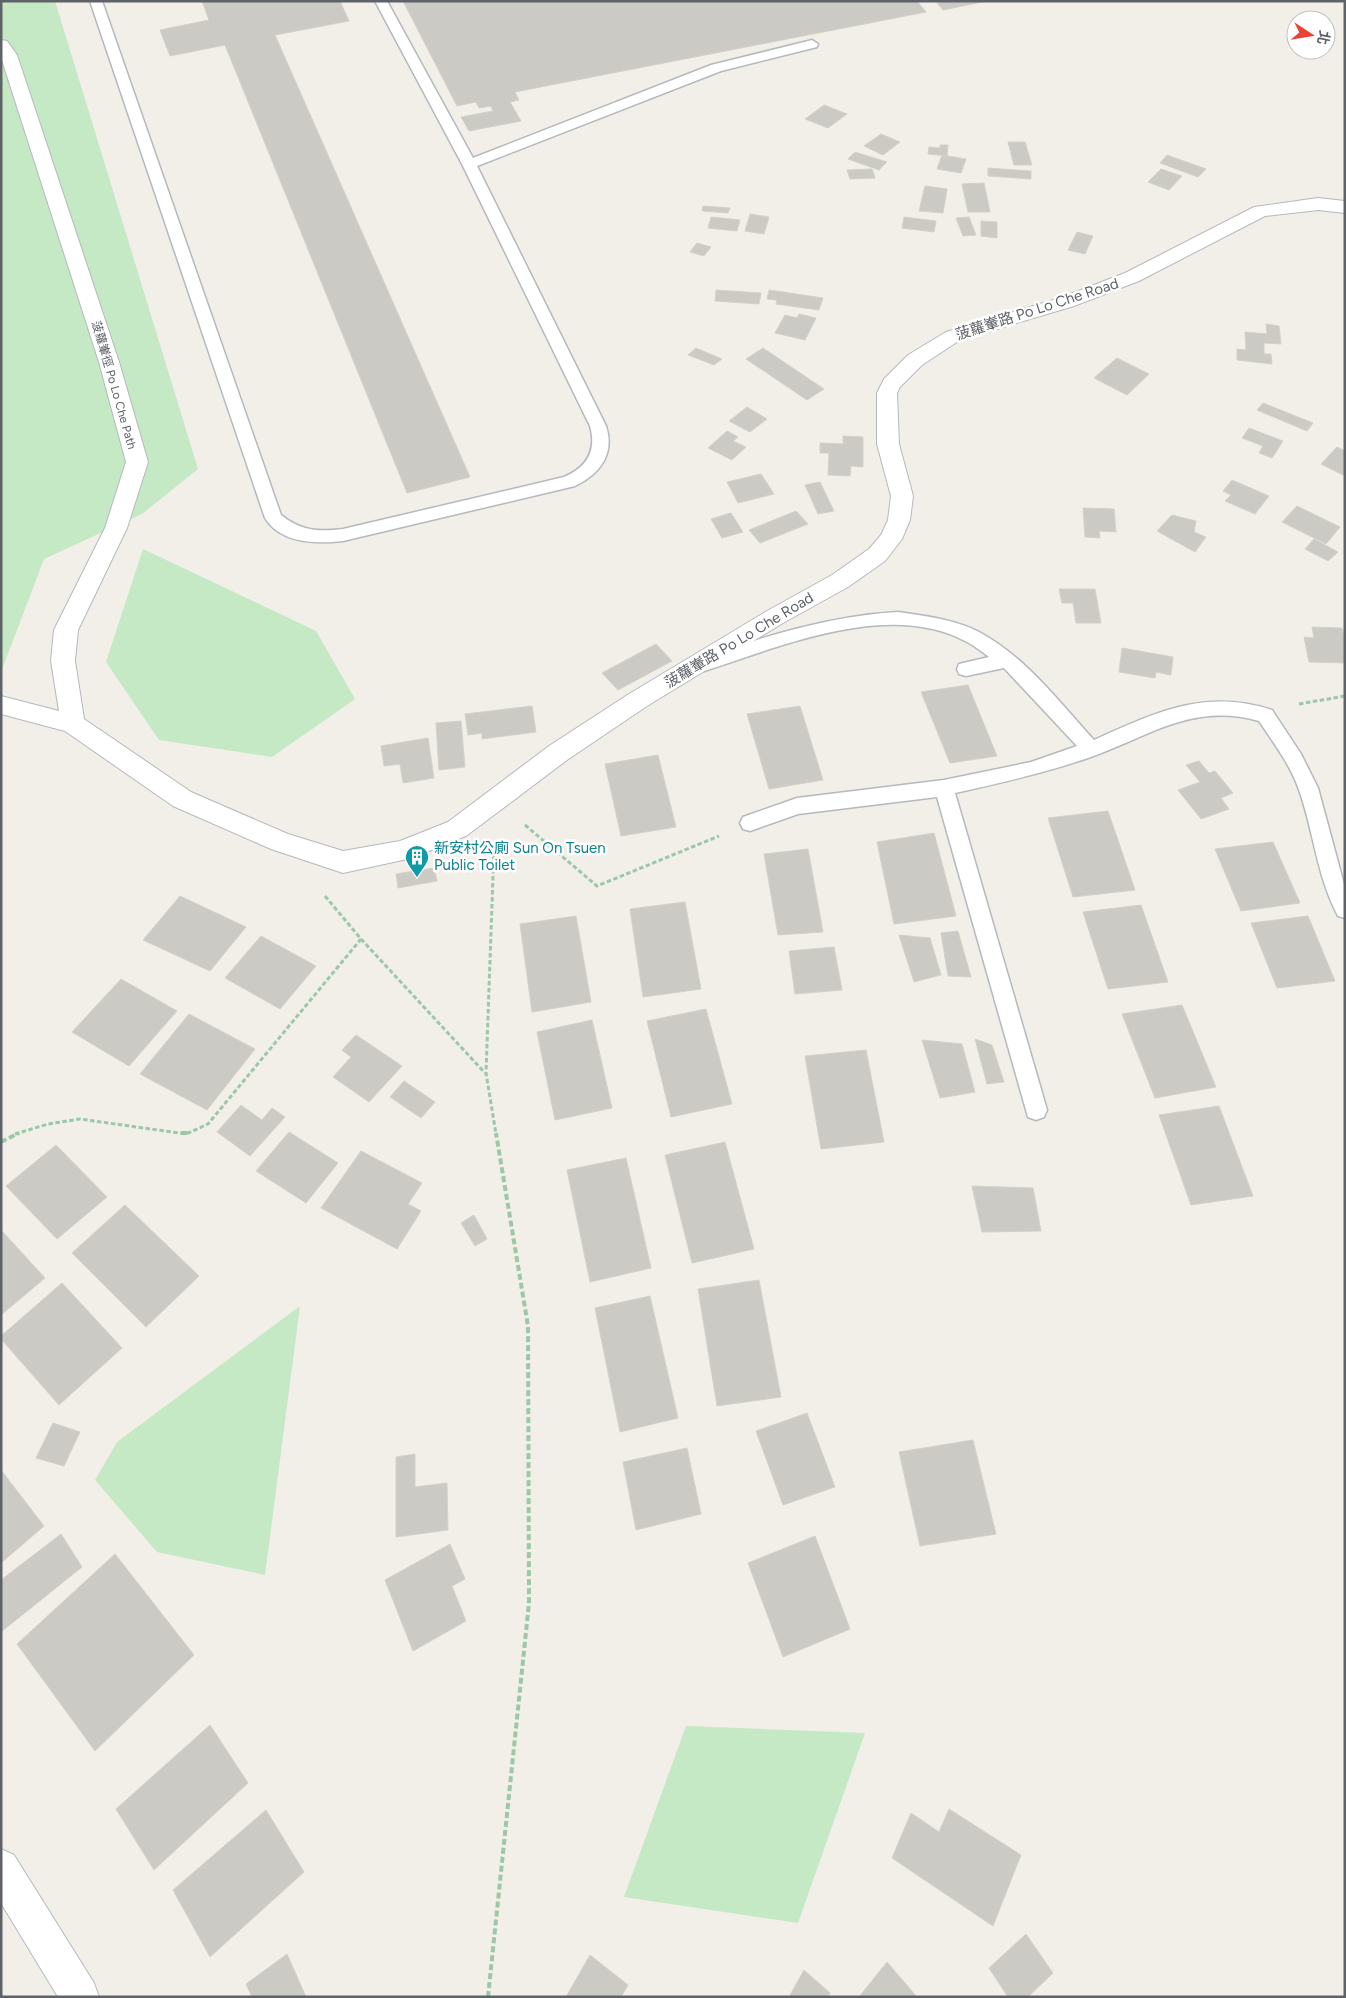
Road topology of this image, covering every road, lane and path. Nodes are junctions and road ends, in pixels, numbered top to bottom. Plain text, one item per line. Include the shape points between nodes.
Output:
1 (96, 1) edge
2 (382, 1) edge
3 (812, 44) dead end
4 (1, 45) edge
5 (469, 164) junction
6 (1345, 207) edge
7 (1007, 660) junction
8 (694, 667) junction
9 (966, 669) dead end
10 (1345, 696) edge
11 (1, 705) edge
12 (1265, 715) junction
13 (73, 724) junction
14 (1091, 749) junction
15 (944, 788) junction
16 (496, 800) junction
17 (750, 823) joint
18 (323, 894) dead end
19 (1345, 910) edge
20 (360, 939) junction
21 (486, 1074) junction
22 (1036, 1110) dead end
23 (1, 1142) edge
24 (1, 1868) edge
25 (80, 1997) edge
26 (488, 1997) edge

1 - 5 lane via 274,518 302,536 323,538 343,535 569,482 591,469 599,456 602,441 598,426
2 - 5 lane
3 - 5 lane via 716,68
4 - 13 street, 菠蘿輋徑 Po Lo Che Path via 9,55 106,352 137,462 116,528 66,630 64,661
6 - 8 street, 菠蘿輋路 Po Lo Che Road via 1318,204 1261,211 1191,244 1132,277 1067,302 953,336 915,360 891,384 887,394 888,444 902,496 899,520 891,539 877,554 840,581
7 - 8 lane via 966,634 937,622 899,618 840,623 778,639
7 - 9 lane
7 - 14 lane
8 - 16 street, 菠蘿輋路 Po Lo Che Road via 558,753
10 - 12 path via 1310,700
11 - 13 street, 菠蘿輋路 Po Lo Che Road
12 - 14 lane via 1234,708 1206,708 1161,718
12 - 19 lane via 1309,789 1330,877
13 - 16 street, 菠蘿輋路 Po Lo Che Road via 182,800 280,842 343,862 403,851 458,829
14 - 15 lane via 1032,769
15 - 17 lane via 797,806
15 - 22 lane
16 - 17 path via 597,886
16 - 21 path
18 - 20 path
20 - 21 path
20 - 23 path via 208,1124 186,1134 80,1119 48,1124
21 - 26 path via 528,1326 529,1593
24 - 25 street

